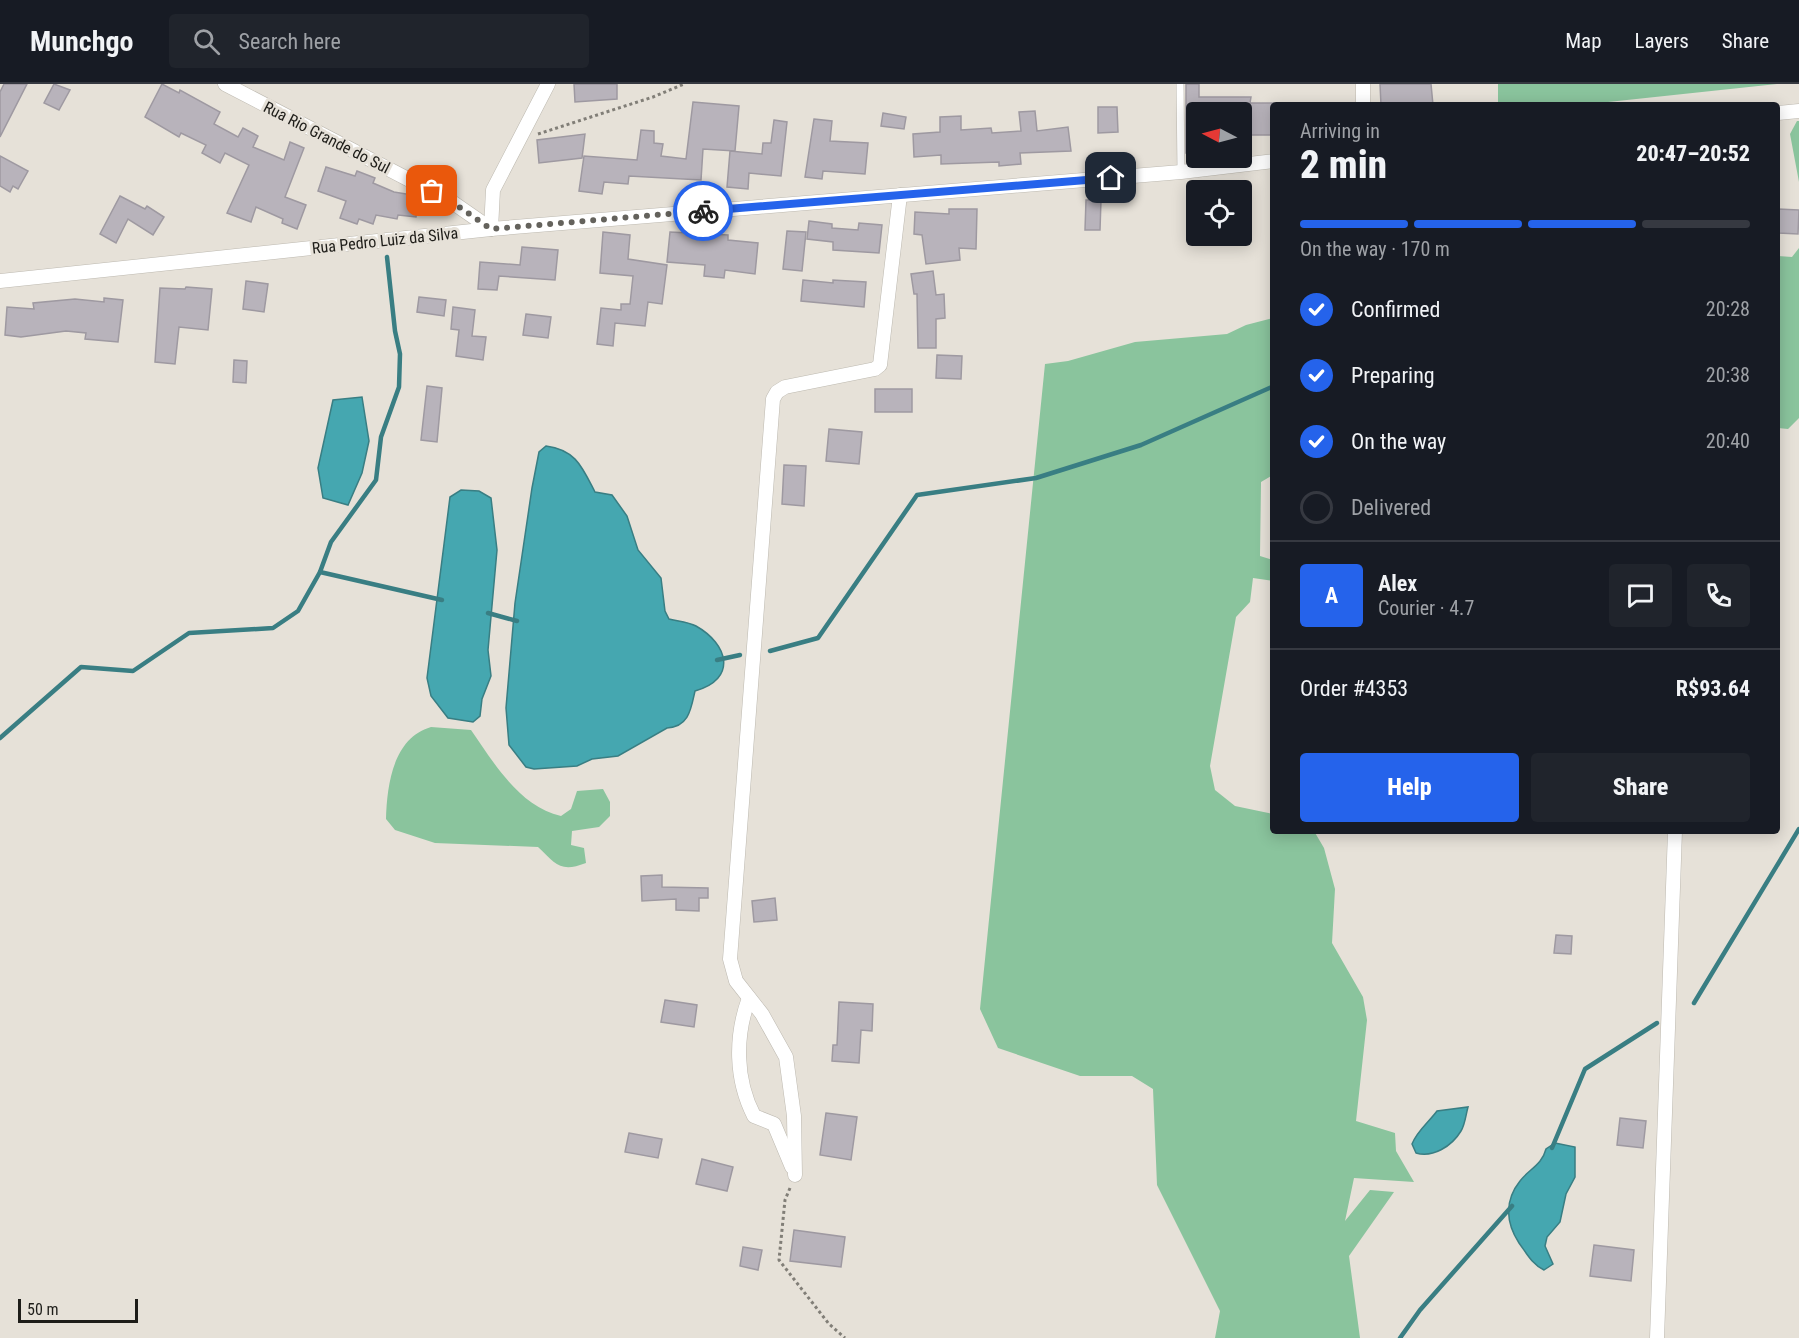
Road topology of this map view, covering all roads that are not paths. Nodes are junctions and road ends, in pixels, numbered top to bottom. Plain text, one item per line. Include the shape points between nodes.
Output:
1 (225, 84) edge
2 (548, 84) edge
3 (1180, 84) edge
4 (1363, 84) edge
5 (1364, 102) edge
6 (1799, 111) edge
7 (1780, 113) edge
8 (1270, 161) edge
9 (1181, 172) junction
10 (900, 195) junction
11 (491, 229) junction
12 (0, 281) edge
13 (1675, 834) edge
14 (749, 998) junction
15 (1657, 1338) edge

1 - 11 street, Rua Rio Grande do Sul via 452,202
2 - 11 street via 493,190
3 - 9 lane
4 - 5 street
6 - 7 street
8 - 9 street, Rua Pedro Luiz da Silva
9 - 10 street, Rua Pedro Luiz da Silva
10 - 11 street, Rua Pedro Luiz da Silva
10 - 14 street via 880,365 785,387 773,399 730,959 736,981
11 - 12 street, Rua Pedro Luiz da Silva
13 - 15 street
14 - 14 street via 786,1057 794,1116 795,1175 774,1124 754,1116 743,1095 739,1060 742,1019

